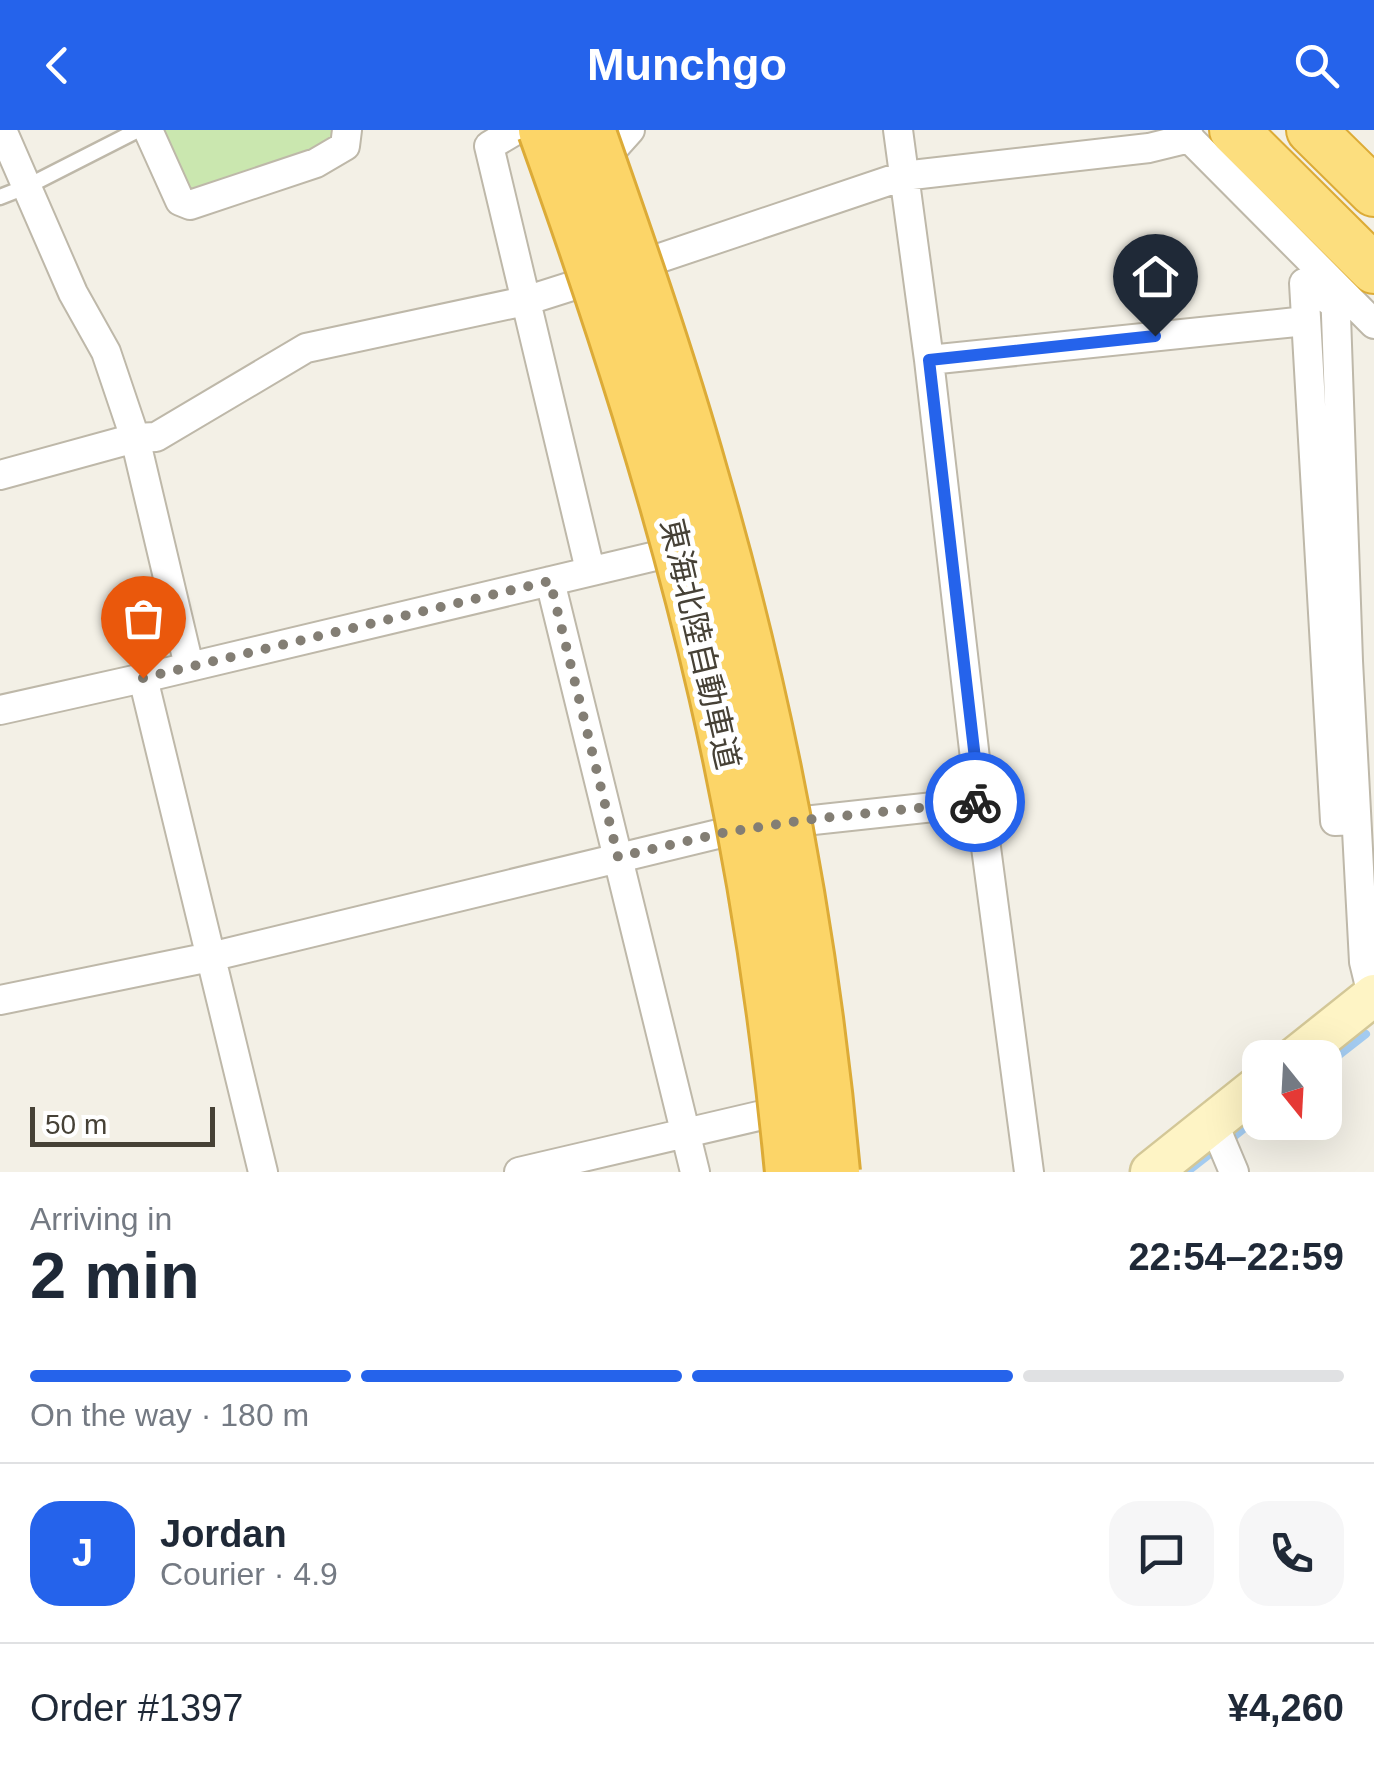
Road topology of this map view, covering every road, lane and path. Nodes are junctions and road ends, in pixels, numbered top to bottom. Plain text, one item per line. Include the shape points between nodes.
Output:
1 (2, 130) edge
2 (138, 130) edge
3 (148, 130) edge
4 (347, 130) edge
5 (516, 130) edge
6 (545, 130) edge
7 (898, 130) edge
8 (1311, 130) edge
9 (1345, 130) edge
10 (1202, 133) edge
11 (610, 136) edge
12 (1374, 164) edge
13 (903, 176) junction
14 (28, 186) junction
15 (1374, 192) edge
16 (0, 198) edge
17 (1348, 287) edge
18 (525, 300) junction
19 (1306, 321) junction
20 (1374, 324) edge
21 (929, 360) junction
22 (135, 438) junction
23 (0, 476) edge
24 (660, 555) dead end
25 (590, 570) junction
26 (550, 581) junction
27 (188, 666) junction
28 (143, 678) junction
29 (0, 710) edge
30 (980, 802) junction
31 (1356, 820) junction
32 (618, 857) junction
33 (210, 957) junction
34 (1373, 998) edge
35 (0, 1000) edge
36 (1318, 1040) edge
37 (1242, 1099) edge
38 (767, 1114) dead end
39 (1213, 1122) junction
40 (686, 1132) junction
41 (262, 1172) edge
42 (518, 1172) edge
43 (695, 1172) edge
44 (792, 1172) edge
45 (833, 1172) edge
46 (1029, 1172) edge
47 (1151, 1172) edge
48 (1234, 1172) edge

1 - 14 street
2 - 14 lane
3 - 4 street via 180,201 190,205 316,163 344,146
5 - 18 street via 489,146
6 - 44 highway, 東海北陸自動車道, bridge via 604,296 716,695 757,901
7 - 13 street
8 - 15 highway
9 - 12 street
10 - 13 street via 1149,148
10 - 17 highway
11 - 45 highway, 東海北陸自動車道, bridge via 644,290 702,476 752,672 796,890
13 - 18 street
13 - 21 street
14 - 16 lane
14 - 22 street via 106,352
17 - 19 street via 1304,283
17 - 20 street
17 - 31 street via 1348,661
18 - 22 street via 306,348 156,437
18 - 25 street
19 - 21 street
19 - 31 street via 1334,821
21 - 30 street
22 - 23 street
22 - 27 street
24 - 25 street
25 - 26 street
26 - 27 street
26 - 32 street
27 - 28 street
28 - 29 street
28 - 33 street
30 - 32 street via 738,830
30 - 46 street
31 - 34 street via 1364,962
32 - 33 street
32 - 40 street
33 - 35 street
33 - 41 street
34 - 36 main road
37 - 39 main road
38 - 40 street
39 - 47 main road
39 - 48 street
40 - 42 street
40 - 43 street

